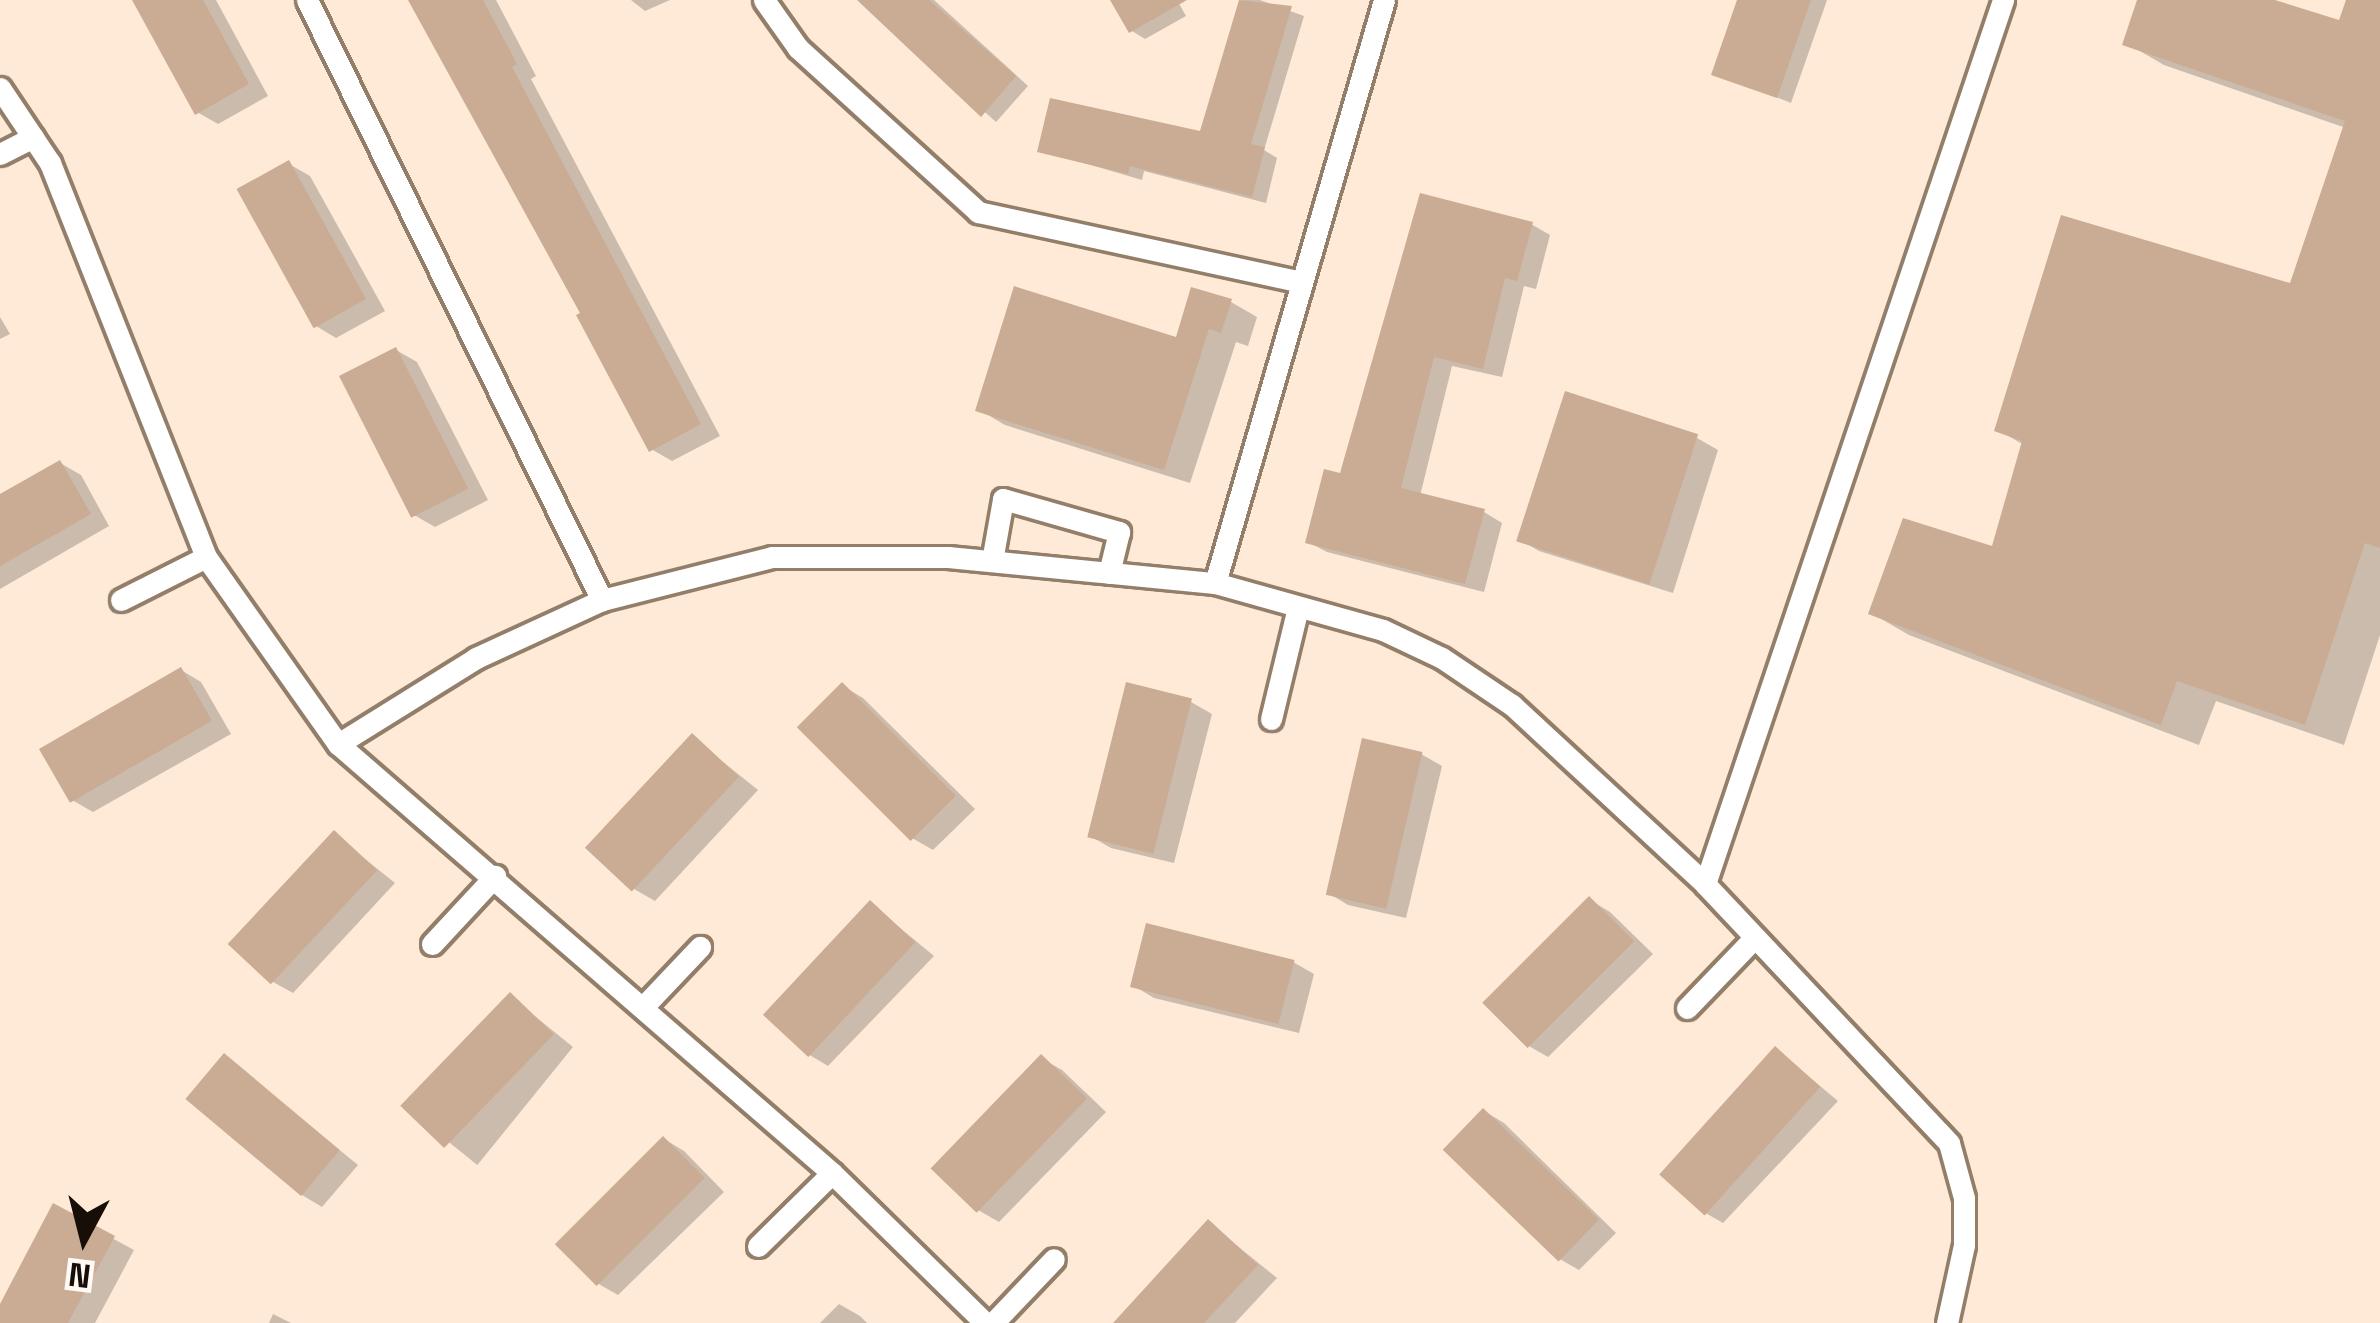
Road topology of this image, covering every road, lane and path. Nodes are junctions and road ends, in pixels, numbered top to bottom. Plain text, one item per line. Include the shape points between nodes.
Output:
1 (308, 0) edge
2 (764, 0) edge
3 (1384, 0) edge
4 (2003, 0) edge
5 (0, 88) edge
6 (33, 137) junction
7 (0, 154) edge
8 (1301, 282) junction
9 (206, 557) junction
10 (992, 561) junction
11 (1109, 573) junction
12 (1215, 583) junction
13 (121, 600) dead end
14 (602, 600) junction
15 (1298, 607) junction
16 (1270, 718) dead end
17 (338, 744) junction
18 (495, 876) junction
19 (1705, 884) junction
20 (1755, 937) junction
21 (432, 944) dead end
22 (700, 947) dead end
23 (643, 1007) junction
24 (1687, 1008) dead end
25 (832, 1173) junction
26 (758, 1246) dead end
27 (1054, 1259) dead end
28 (989, 1323) edge
29 (1947, 1323) edge

1 - 14 lane
2 - 8 lane via 798,48 977,212
3 - 8 lane
4 - 19 lane
5 - 6 lane
6 - 7 lane
6 - 9 lane
8 - 12 lane
9 - 13 lane
9 - 17 lane
10 - 11 lane
10 - 11 lane via 1003,499 1119,532
10 - 14 lane via 772,557
11 - 12 lane
12 - 15 lane
14 - 17 lane via 476,658
15 - 16 lane
15 - 19 lane via 1383,630 1511,704
17 - 18 lane
18 - 21 lane
18 - 23 lane
19 - 20 lane
20 - 24 lane
20 - 29 lane via 1949,1143 1964,1198 1964,1245
22 - 23 lane
23 - 25 lane
25 - 26 lane
25 - 28 lane
27 - 28 lane

